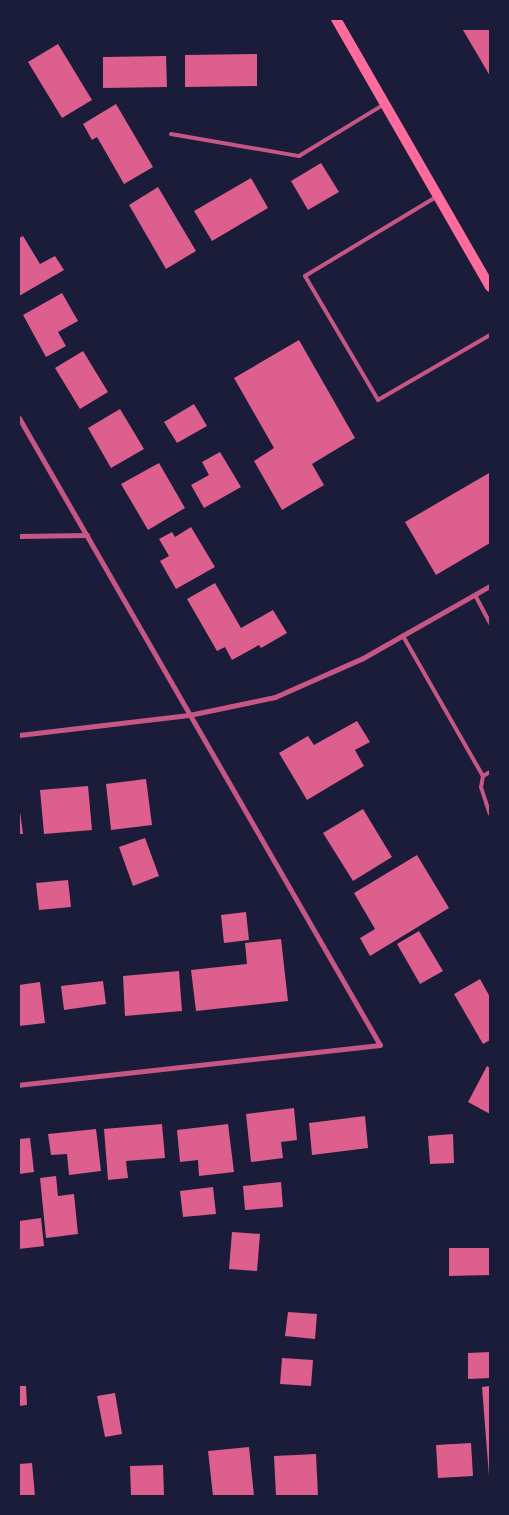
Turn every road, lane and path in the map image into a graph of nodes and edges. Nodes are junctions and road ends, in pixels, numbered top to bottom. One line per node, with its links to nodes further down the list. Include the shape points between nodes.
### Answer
1 (336, 19): 2 (main road)
2 (385, 104): 3 (lane, via 298,156); 4 (main road)
3 (171, 134)
4 (438, 196): 5 (main road); 6 (lane, via 305,276 378,400)
5 (490, 287)
6 (490, 335)
7 (19, 418): 9 (street)
8 (19, 536): 9 (street)
9 (87, 536): 14 (street)
10 (490, 586): 11 (street)
11 (474, 594): 12 (lane); 13 (street)
12 (490, 623)
13 (403, 636): 14 (street, via 363,658 275,697); 17 (lane)
14 (189, 715): 15 (street); 19 (street, via 380,1045)
15 (19, 735)
16 (490, 772): 17 (lane)
17 (484, 776): 18 (lane, via 481,787)
18 (490, 814)
19 (19, 1085)

